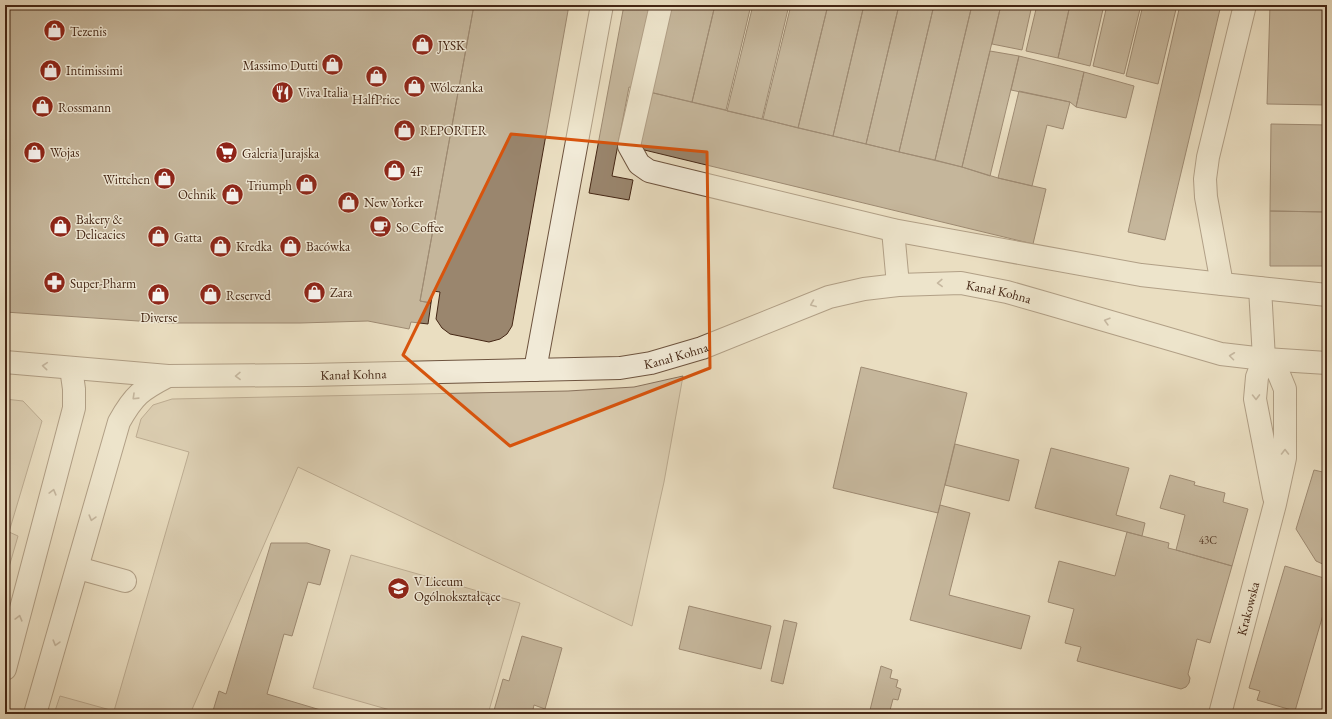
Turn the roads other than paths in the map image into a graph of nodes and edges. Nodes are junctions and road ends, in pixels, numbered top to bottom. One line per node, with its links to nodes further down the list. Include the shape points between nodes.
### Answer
1 (602, 5): 13 (street)
2 (661, 5): 4 (street, via 629,146 639,164 649,171)
3 (1245, 5): 6 (street, via 1208,157 1205,179)
4 (893, 230): 5 (street); 6 (street, via 1141,275)
5 (898, 284): 9 (street, Kanał Kohna, one-way to 5, via 1221,354 1007,292 961,283); 13 (street, Kanał Kohna, one-way to 13, via 829,297 702,348 652,363 620,368)
6 (1222, 284): 7 (street)
7 (1260, 288): 8 (street); 9 (street)
8 (1327, 295)
9 (1264, 360): 11 (street, Kanał Kohna); 15 (street, one-way to 15, via 1257,377 1255,399); 15 (street, Krakowska, one-way to 9, via 1285,458 1285,389 1278,372)
10 (5, 362): 12 (street, Kanał Kohna, one-way to 10)
11 (1327, 363)
12 (71, 368): 14 (street, Kanał Kohna); 18 (street, one-way to 12, via 74,408)
13 (535, 370): 14 (street, Kanał Kohna, one-way to 14)
14 (168, 376): 16 (street, one-way to 16, via 146,387 131,402 119,422)
15 (1275, 504): 20 (street, Krakowska)
16 (78, 568): 17 (street); 19 (street, one-way to 19)
17 (125, 581)
18 (5, 669)
19 (35, 714)
20 (1220, 714)

